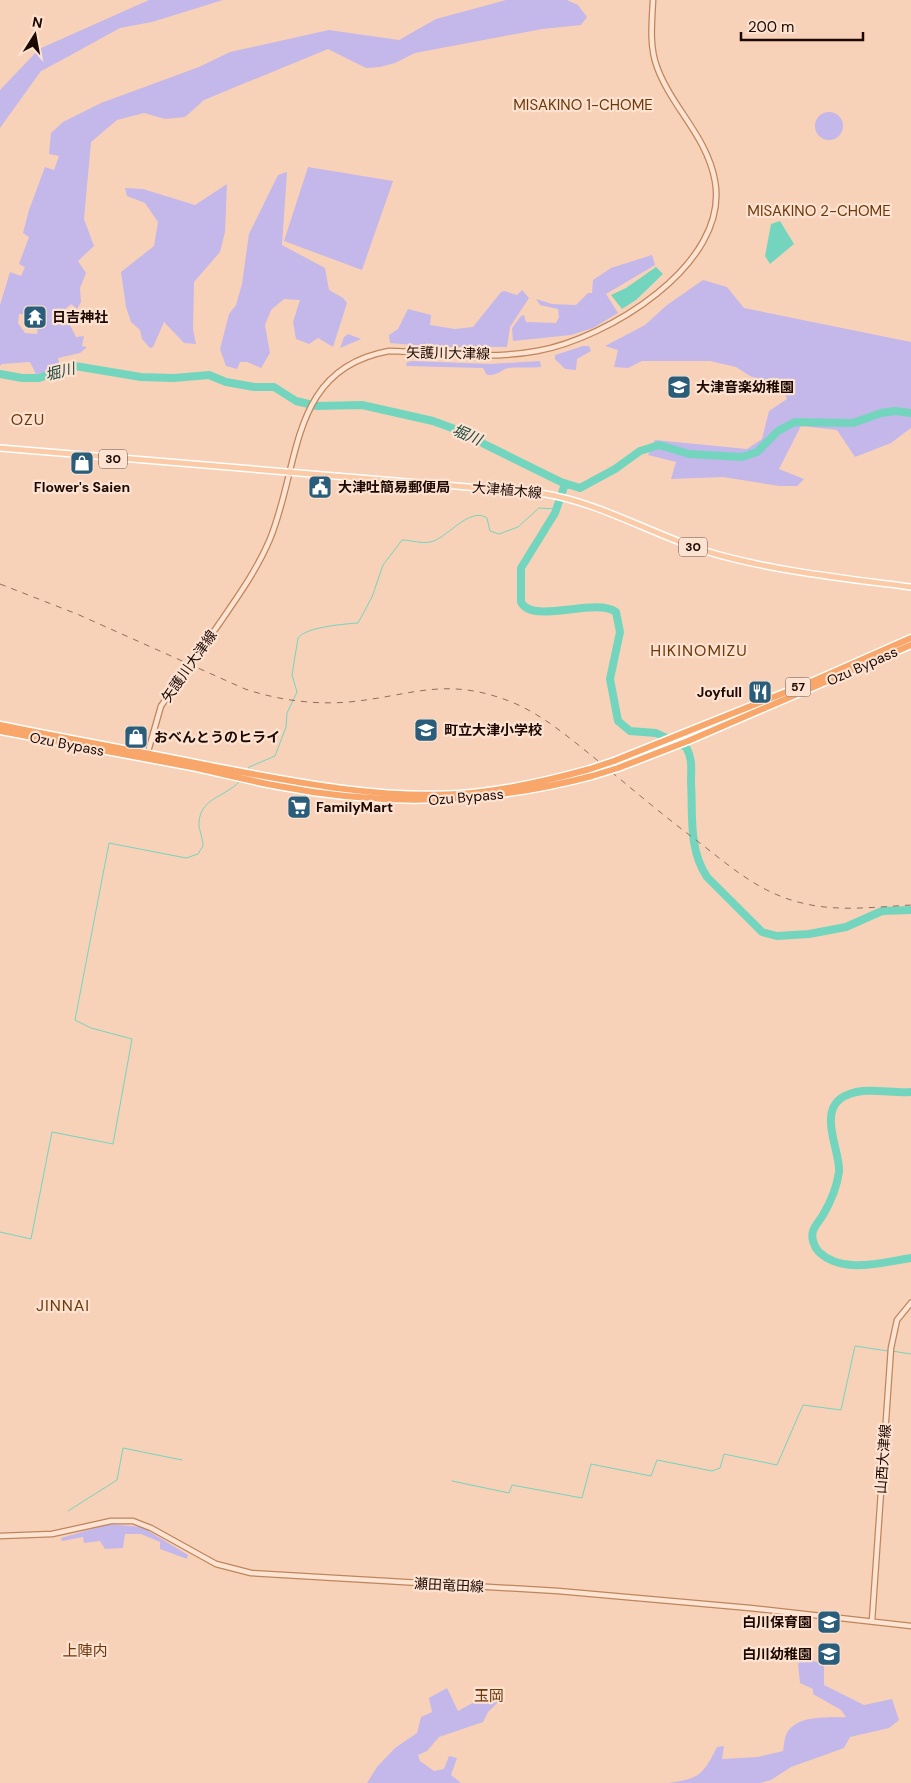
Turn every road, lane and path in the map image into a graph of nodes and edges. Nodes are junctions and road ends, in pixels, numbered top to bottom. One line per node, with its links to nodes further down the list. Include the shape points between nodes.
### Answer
1 (653, 0): 3 (main road, 矢護川大津線, via 652,47 658,69 704,145 716,183 713,218 707,239 696,256 662,288 633,309 576,342 534,352 390,351 372,354 344,366 323,386 309,408)
2 (0, 448): 3 (main road, 大津植木線 / 30)
3 (291, 472): 4 (main road, 大津植木線 / 30, via 554,495 590,504 674,540 750,564); 9 (main road, 矢護川大津線, bridge, via 273,531 258,565 161,706)
4 (911, 587)
5 (911, 638): 10 (highway, Ozu Bypass / 57, bridge)
6 (911, 645): 10 (highway, Ozu Bypass / 57, bridge, via 667,750 618,768)
7 (0, 725): 9 (highway, Ozu Bypass / 57)
8 (0, 731): 9 (highway, Ozu Bypass / 57)
9 (147, 756): 10 (highway, Ozu Bypass / 57, via 280,786 404,801 500,795)
10 (591, 772)
11 (911, 1303): 13 (main road, 山西大津線, via 897,1320 891,1348)
12 (0, 1536): 13 (main road, 瀬田竜田線, via 52,1534 111,1521 133,1521 216,1564 251,1573 558,1591)
13 (872, 1621): 14 (main road, 瀬田竜田線)
14 (911, 1626)

